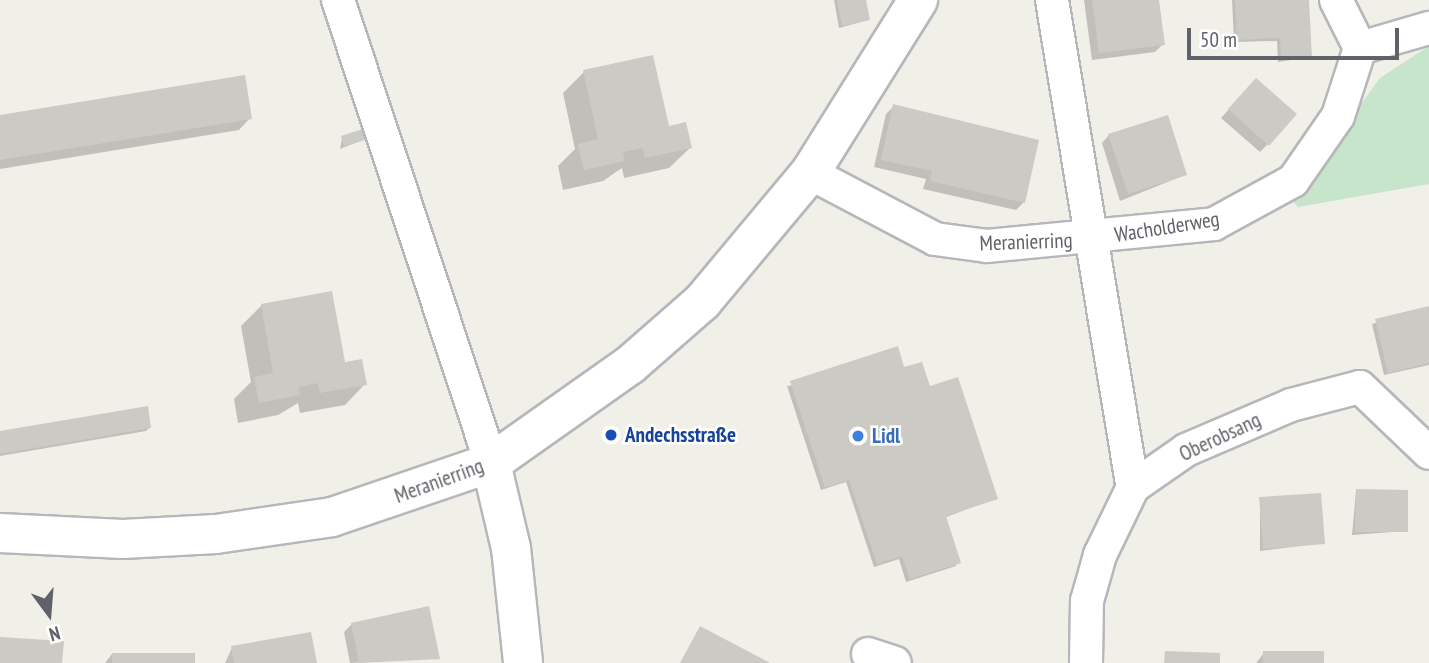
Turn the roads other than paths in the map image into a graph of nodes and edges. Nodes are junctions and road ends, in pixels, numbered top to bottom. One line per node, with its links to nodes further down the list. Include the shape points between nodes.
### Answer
1 (338, 0): 10 (street)
2 (918, 0): 7 (street, Meranierring)
3 (1052, 0): 8 (street, Meranierring)
4 (1336, 0): 6 (street)
5 (1429, 28): 6 (street)
6 (1360, 48): 8 (street, Wacholderweg, via 1338,116 1293,181 1214,224)
7 (810, 173): 8 (street, Meranierring, via 934,239 987,246); 10 (street, Meranierring, via 702,302 619,373)
8 (1091, 239): 11 (street, Meranierring)
9 (1429, 453): 11 (street, Oberobsang, via 1360,387 1291,405 1198,445)
10 (491, 463): 12 (street, Meranierring, via 332,517 216,534 123,539); 13 (street, via 511,548)
11 (1133, 487): 14 (street, via 1087,601)
12 (0, 533)
13 (523, 663)
14 (1086, 663)

